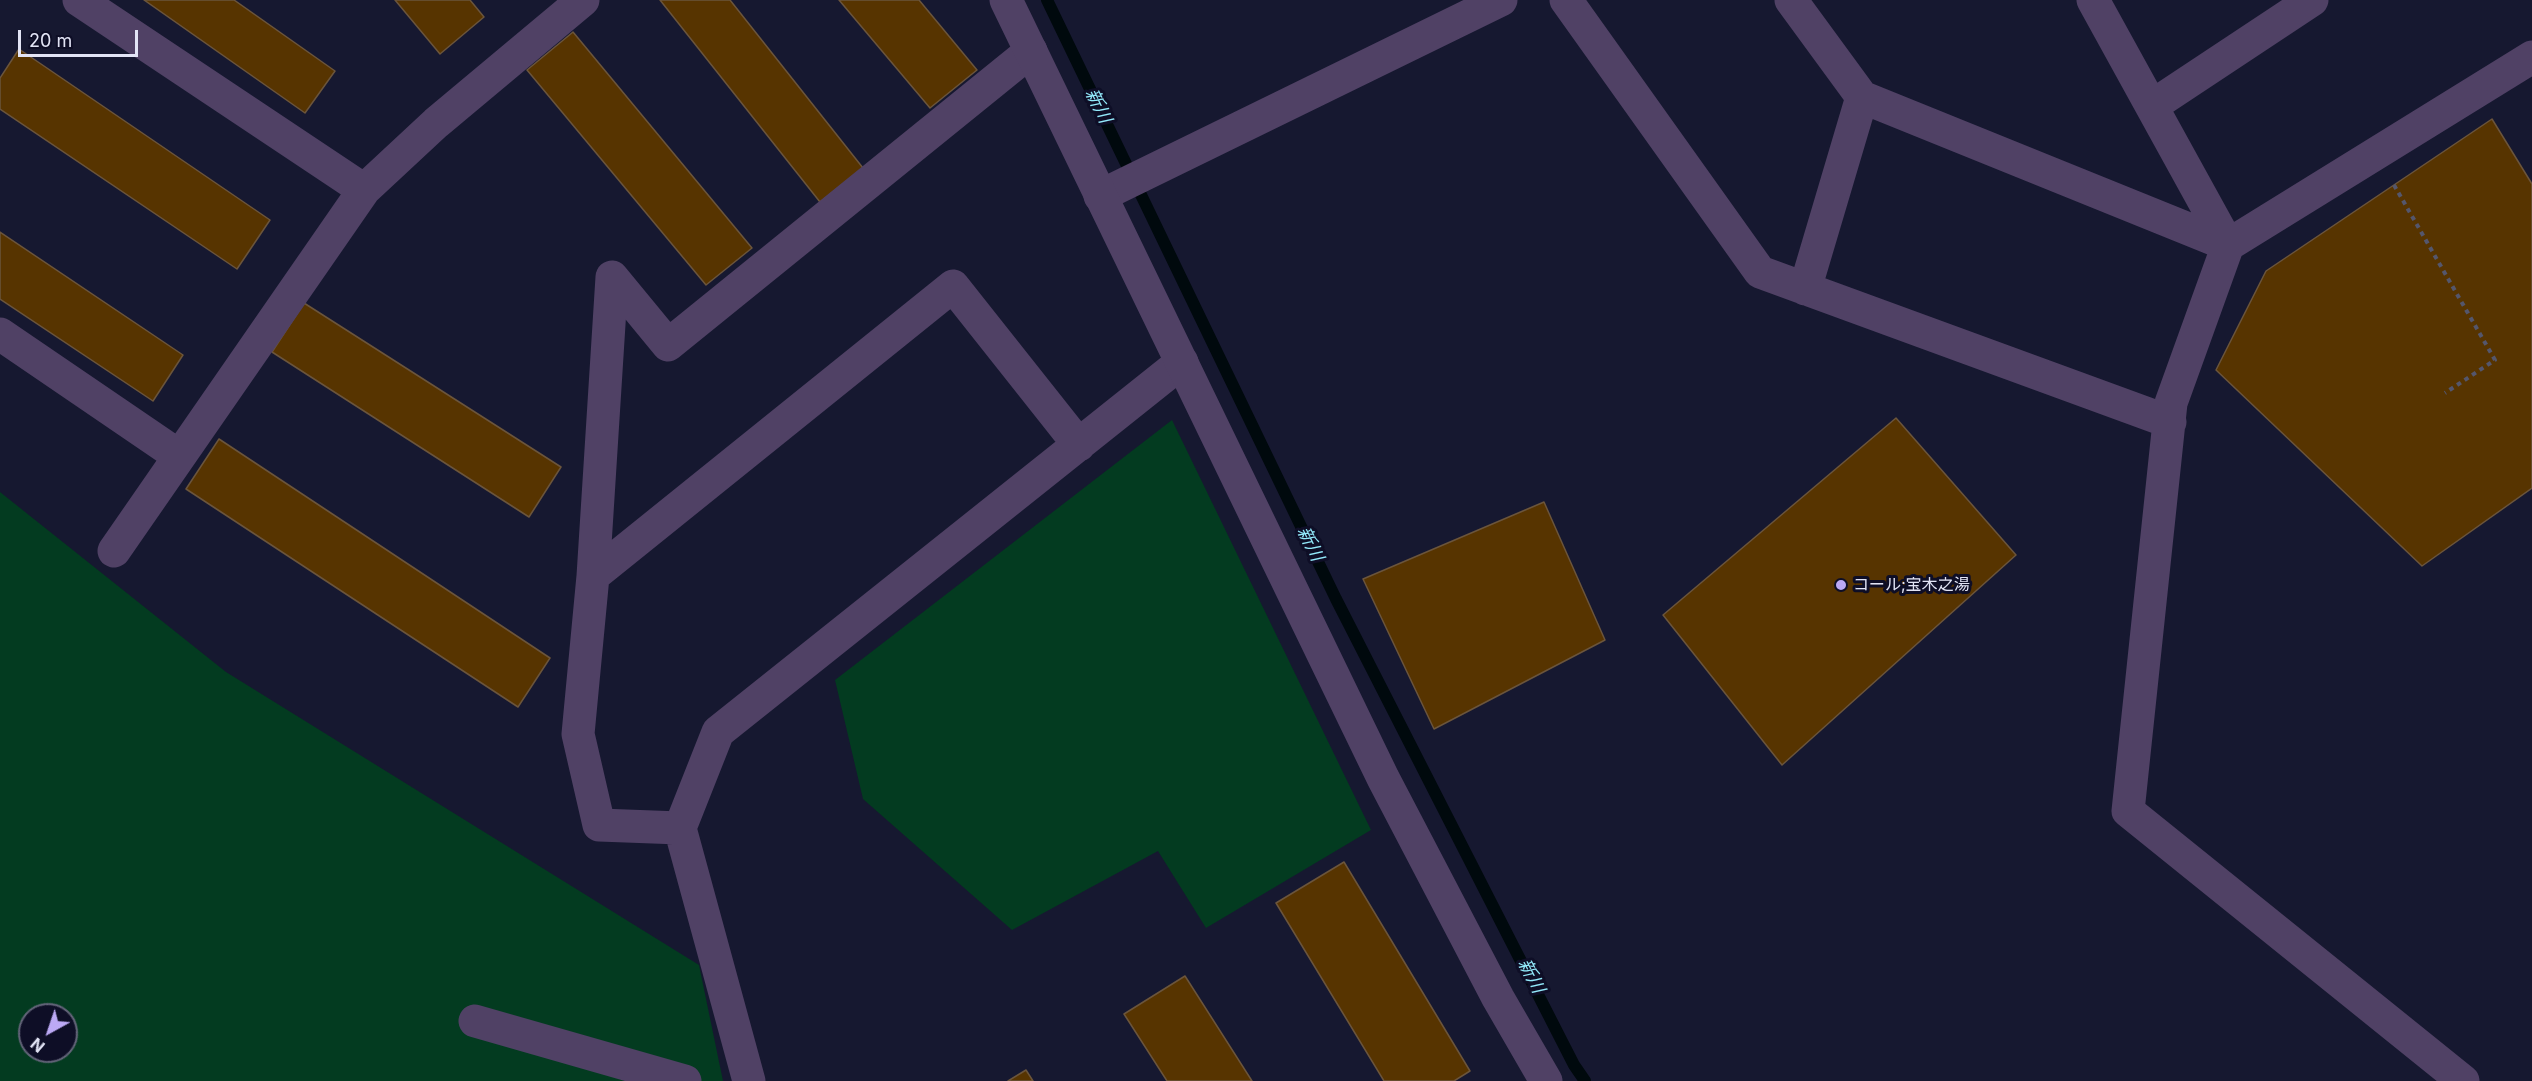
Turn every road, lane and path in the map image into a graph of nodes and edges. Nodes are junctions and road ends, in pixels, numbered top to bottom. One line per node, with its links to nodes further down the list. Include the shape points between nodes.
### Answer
1 (79, 0): 14 (street)
2 (583, 0): 14 (street, via 436,123)
3 (1006, 0): 9 (street)
4 (1501, 0): 15 (street)
5 (1566, 0): 17 (street, via 1761,272)
6 (1791, 0): 11 (street)
7 (2093, 0): 12 (street)
8 (2312, 0): 12 (street)
9 (1030, 51): 15 (street); 25 (street, via 668,345 612,277)
10 (2532, 57): 13 (street)
11 (1862, 97): 16 (street); 17 (street)
12 (2152, 106): 16 (street)
13 (2376, 153): 16 (street); 20 (path, via 2495,360)
14 (364, 190): 23 (street)
15 (1100, 196): 19 (street)
16 (2228, 245): 21 (street, via 2171,403)
17 (1805, 289): 21 (street)
18 (0, 334): 23 (street)
19 (1182, 362): 22 (street); 30 (street, via 1383,778)
20 (2445, 393)
21 (2170, 422): 31 (street, via 2128,811)
22 (1079, 445): 25 (street, via 953,286); 26 (street, via 718,732)
23 (179, 456): 24 (street)
24 (114, 551)
25 (593, 576): 26 (street, via 578,734 599,825)
26 (680, 828): 29 (street)
27 (475, 1021): 28 (street)
28 (685, 1081)
29 (749, 1081)
30 (1546, 1081)
31 (2463, 1081)

